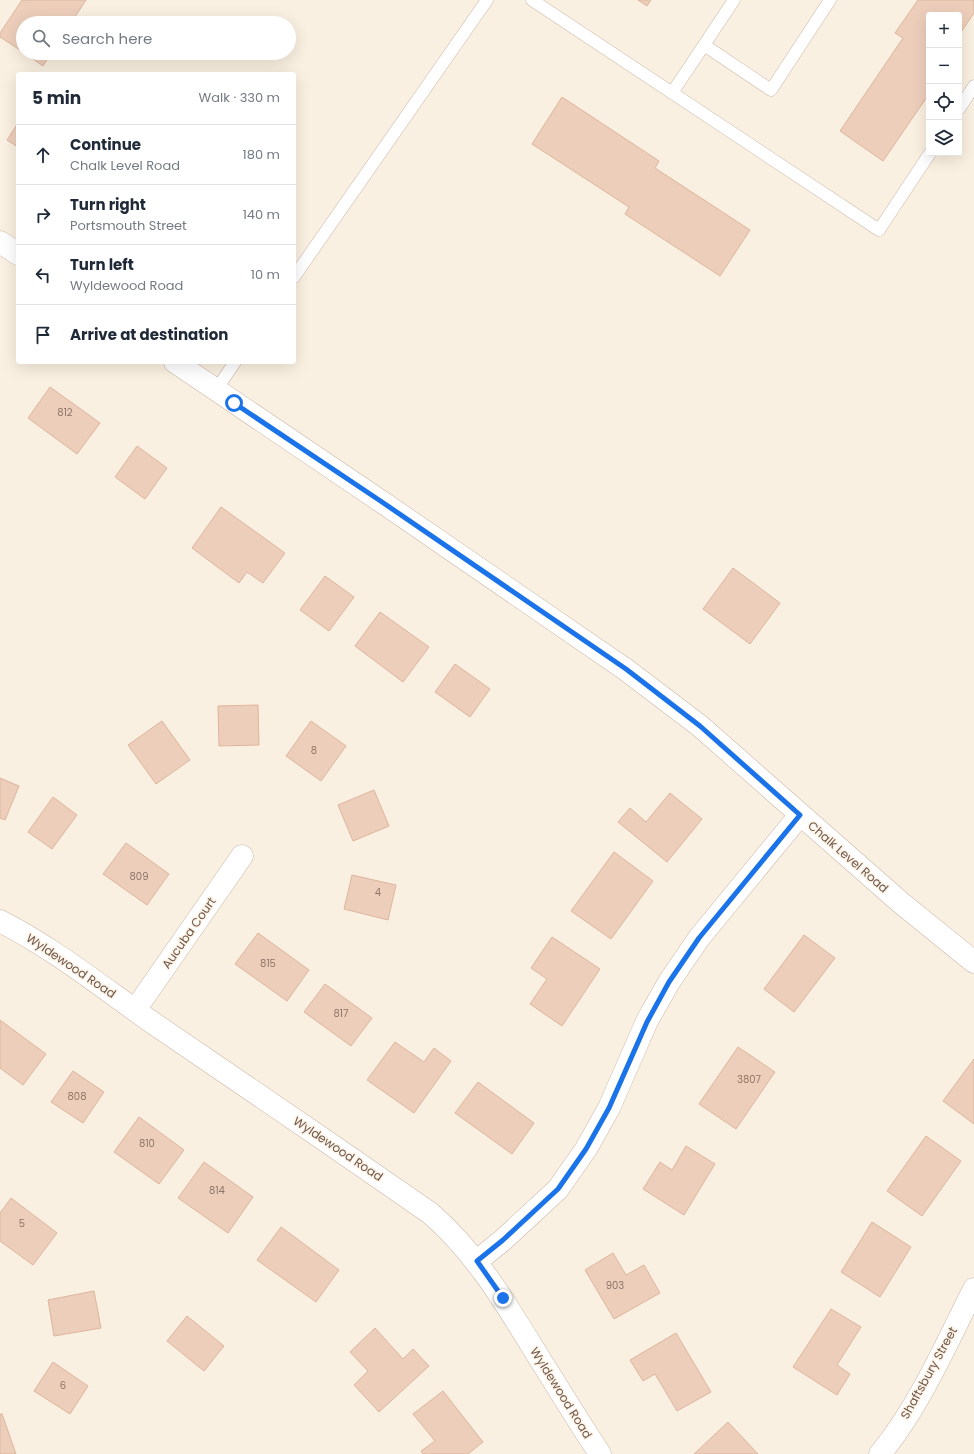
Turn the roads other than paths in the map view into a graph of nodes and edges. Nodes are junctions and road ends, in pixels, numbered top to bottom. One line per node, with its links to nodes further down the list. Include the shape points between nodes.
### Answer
1 (487, 0): 12 (lane)
2 (532, 0): 7 (lane)
3 (734, 0): 5 (lane)
4 (830, 0): 5 (lane, via 771,90)
5 (704, 45): 7 (lane)
6 (974, 86): 8 (lane)
7 (672, 93): 9 (lane, via 879,230)
8 (962, 104)
9 (928, 156)
10 (0, 242): 11 (street)
11 (16, 253)
12 (296, 274)
13 (179, 364): 15 (street, Chalk Level Road)
14 (234, 364): 15 (lane)
15 (216, 390): 16 (street, Chalk Level Road, via 626,669 700,726)
16 (800, 815): 19 (street, Chalk Level Road); 21 (street, via 699,938 669,982 647,1022 609,1108 586,1149 558,1189)
17 (242, 856): 20 (street, Aucuba Court)
18 (0, 921): 20 (street, Wyldewood Road, via 84,972)
19 (974, 962)
20 (135, 1010): 21 (street, Wyldewood Road, via 430,1213 448,1228)
21 (477, 1261): 23 (street, Wyldewood Road, via 503,1298)
22 (974, 1289): 24 (street, Shaftsbury Street, via 918,1398)
23 (600, 1454)
24 (880, 1454)

